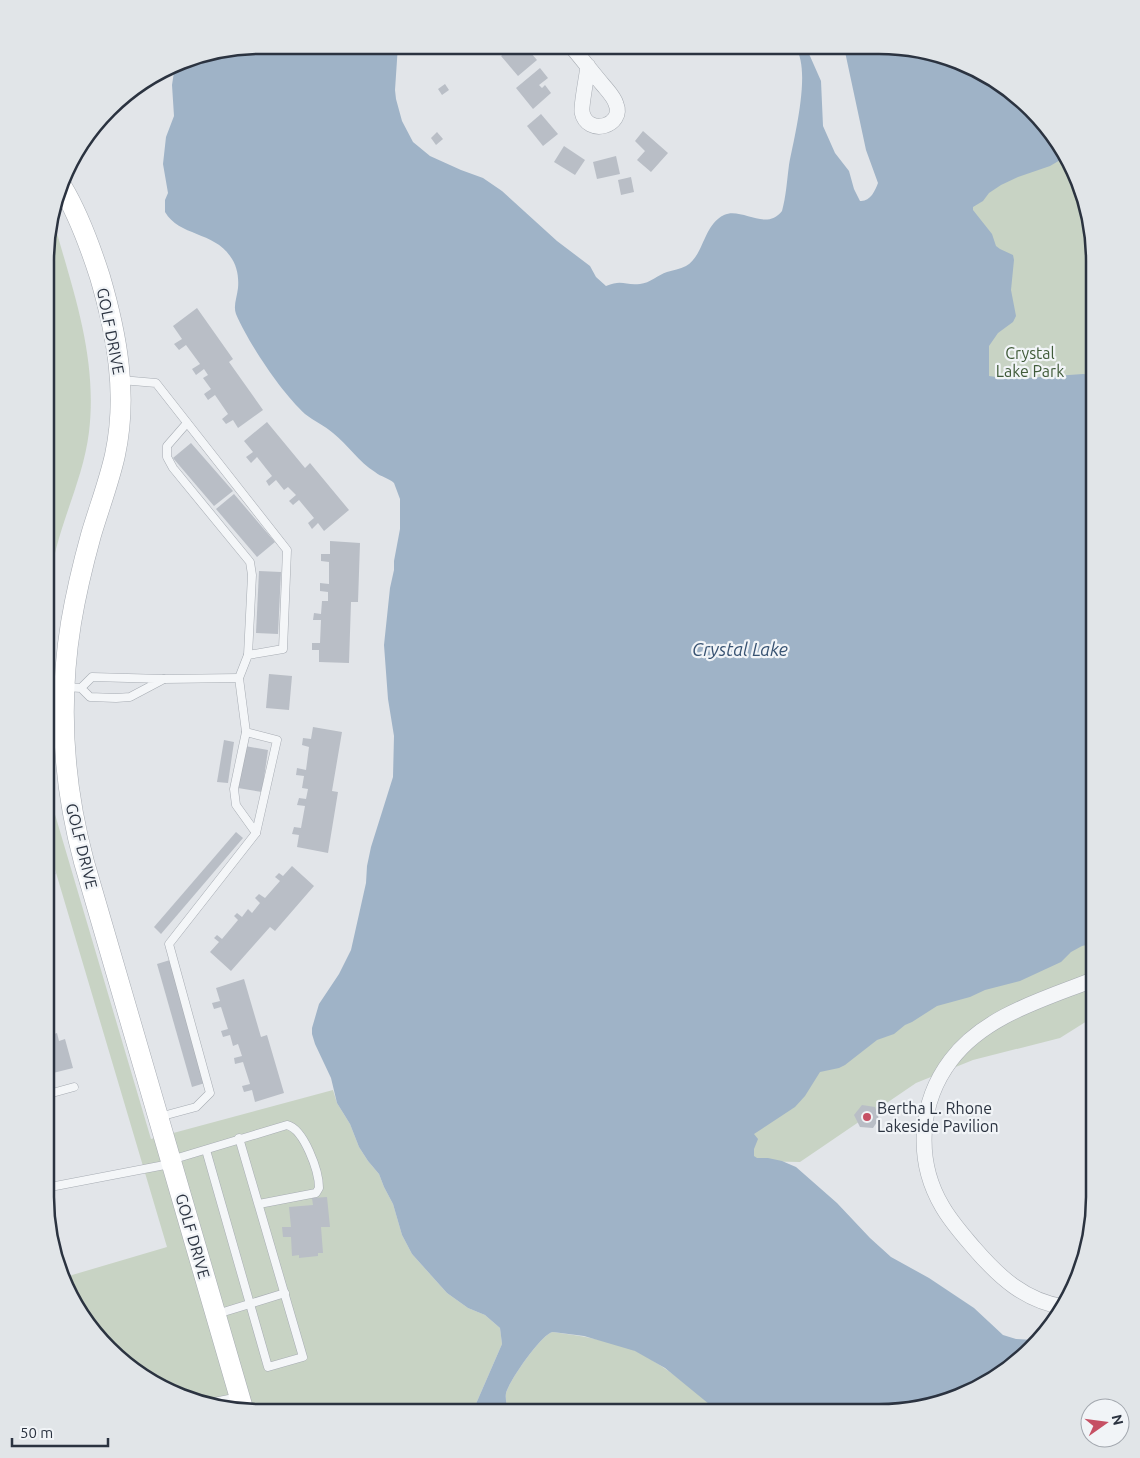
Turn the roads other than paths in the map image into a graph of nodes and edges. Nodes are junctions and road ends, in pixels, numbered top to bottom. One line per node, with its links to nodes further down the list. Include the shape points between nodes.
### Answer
1 (578, 54): 2 (street)
2 (588, 66)
3 (65, 193): 4 (street, GOLF DRIVE, via 82,225 100,277 113,325)
4 (121, 380): 5 (lane, via 156,383); 9 (street, GOLF DRIVE, via 117,447 88,546 69,634)
5 (187, 423): 6 (lane, via 167,446 167,457 250,562); 6 (lane, via 287,550 283,649)
6 (248, 655): 7 (lane)
7 (239, 678): 8 (lane); 10 (lane)
8 (164, 679): 9 (lane, via 92,677); 9 (lane, via 130,697 90,697)
9 (73, 687): 15 (street, GOLF DRIVE, via 65,753 76,831)
10 (246, 732): 11 (lane, via 234,789 236,805); 11 (lane, via 276,740)
11 (256, 833): 15 (lane, via 169,944 210,1093 196,1107)
12 (1086, 983): 23 (street, via 1000,1018 968,1041 950,1060 937,1082 924,1128 924,1154 931,1184 953,1224 1009,1284)
13 (74, 1088): 14 (lane)
14 (54, 1093)
15 (158, 1117): 18 (street, GOLF DRIVE)
16 (240, 1138): 17 (lane); 20 (lane); 20 (lane, via 287,1125 294,1127 311,1156 319,1183 316,1193)
17 (206, 1150): 18 (lane); 22 (lane)
18 (171, 1161): 19 (lane); 24 (street, GOLF DRIVE)
19 (54, 1186)
20 (259, 1204): 21 (lane)
21 (285, 1293): 22 (lane); 22 (lane, via 303,1357 268,1367)
22 (250, 1304): 24 (lane)
23 (1056, 1305)
24 (216, 1314): 25 (street, GOLF DRIVE)
25 (242, 1404)

